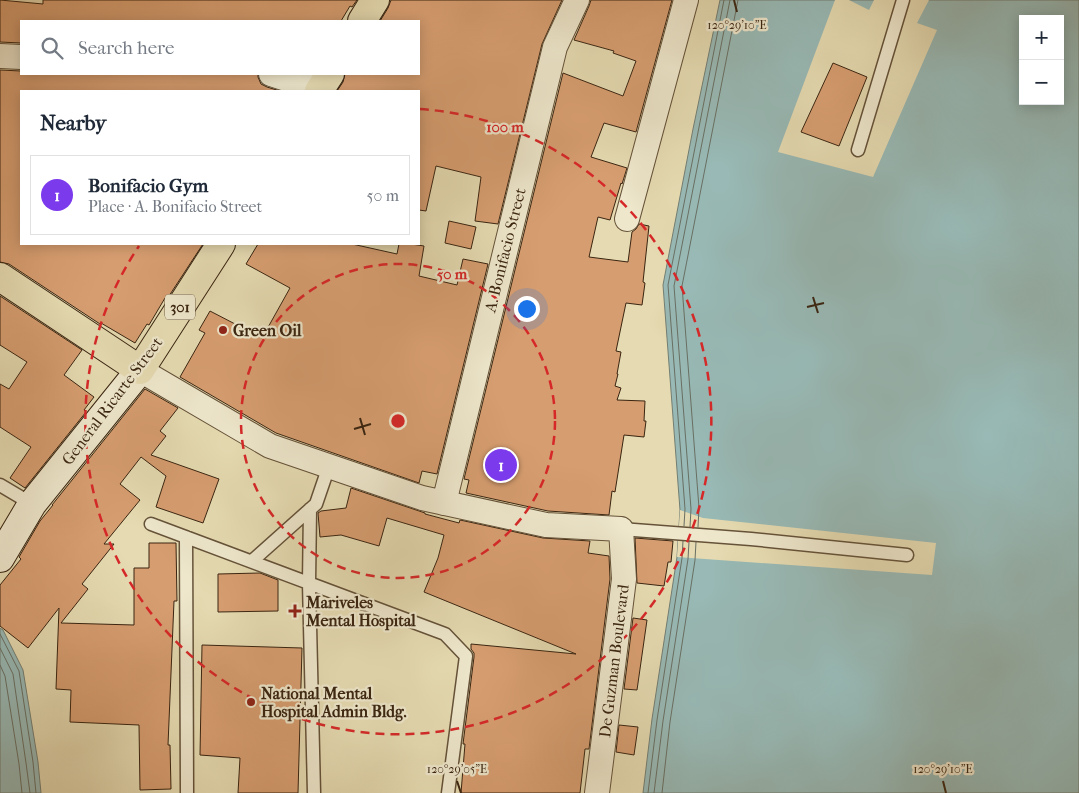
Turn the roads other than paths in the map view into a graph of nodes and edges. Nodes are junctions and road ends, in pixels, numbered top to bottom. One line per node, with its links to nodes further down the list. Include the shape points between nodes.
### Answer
1 (375, 0): 5 (main road)
2 (577, 0): 17 (street, A. Bonifacio Street, via 555,47)
3 (686, 0): 11 (street)
4 (902, 0): 10 (lane)
5 (363, 20)
6 (0, 56): 7 (street)
7 (20, 57)
8 (277, 75): 9 (street)
9 (323, 85)
10 (858, 150)
11 (627, 219)
12 (220, 245): 14 (main road, General Ricarte Street / 301)
13 (0, 277): 14 (main road)
14 (140, 370): 15 (street, via 270,446); 18 (main road, General Ricarte Street / 301)
15 (329, 466): 17 (street); 19 (lane, via 316,504)
16 (0, 485): 18 (lane)
17 (444, 503): 21 (street, via 546,525)
18 (32, 504): 24 (main road, General Ricarte Street / 301)
19 (310, 509): 25 (lane); 26 (lane)
20 (151, 524): 22 (lane)
21 (621, 529): 23 (lane, via 760,539); 30 (street, De Guzman Boulevard, via 624,579)
22 (186, 537): 25 (lane); 27 (lane)
23 (907, 555)
24 (0, 558)
25 (252, 562): 26 (lane)
26 (309, 583): 28 (lane); 29 (lane, via 445,634 466,656)
27 (187, 793)
28 (314, 793)
29 (448, 793)
30 (596, 793)

